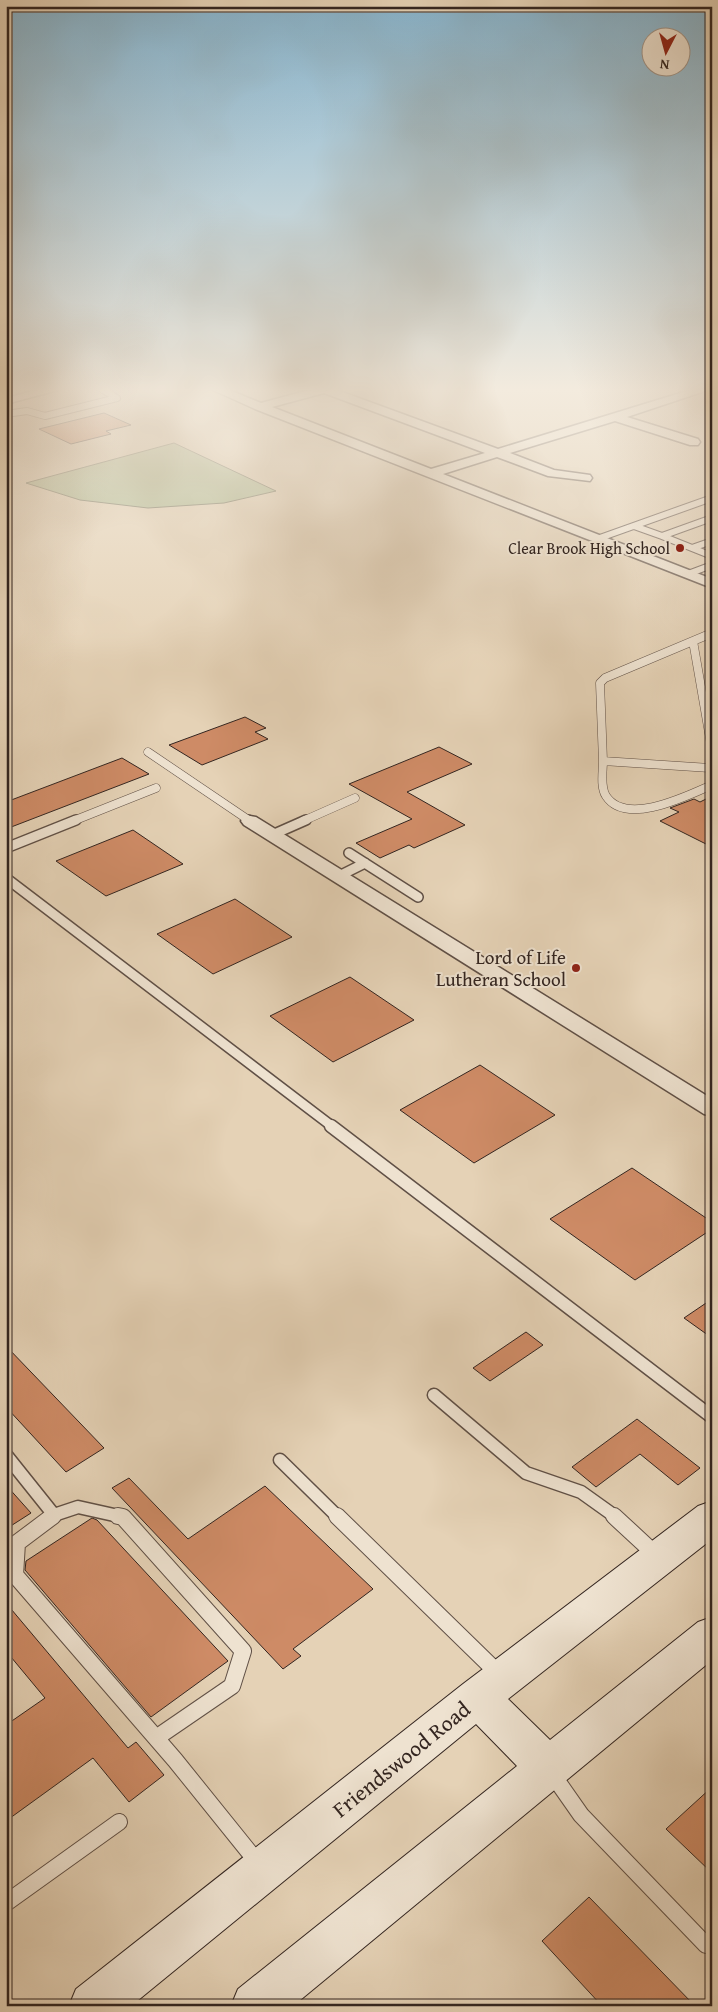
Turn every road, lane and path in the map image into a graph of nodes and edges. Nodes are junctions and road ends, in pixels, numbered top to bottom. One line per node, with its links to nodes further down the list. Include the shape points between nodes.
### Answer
1 (454, 484): 6 (street)
2 (712, 498): 4 (lane)
3 (712, 518): 5 (lane)
4 (634, 526): 5 (lane); 6 (lane)
5 (662, 536): 8 (lane)
6 (597, 540): 11 (street)
7 (712, 541): 8 (lane)
8 (692, 548): 9 (lane)
9 (712, 556)
10 (712, 565): 11 (lane)
11 (688, 574): 12 (street)
12 (712, 584)
13 (712, 633): 14 (lane)
14 (693, 641): 15 (lane); 17 (lane, via 600,683)
15 (712, 750)
16 (148, 752): 22 (lane)
17 (603, 761): 18 (lane); 19 (lane, via 604,794 627,808 663,806)
18 (711, 770)
19 (712, 785)
20 (156, 788): 24 (lane)
21 (355, 798): 23 (lane)
22 (250, 821): 23 (street)
23 (272, 835): 27 (street)
24 (6, 848)
25 (349, 853): 26 (lane)
26 (365, 864): 27 (lane); 29 (lane)
27 (339, 876): 30 (street)
28 (6, 878): 32 (lane)
29 (418, 897)
30 (712, 1110)
31 (434, 1395): 37 (lane, via 526,1473 593,1499)
32 (712, 1417)
33 (6, 1455): 35 (lane)
34 (280, 1460): 39 (lane)
35 (54, 1515): 40 (lane, via 17,1543 15,1575); 40 (lane, via 78,1507 124,1517 243,1651 232,1686)
36 (712, 1517): 37 (main road, Friendswood Road)
37 (659, 1558): 39 (main road, Friendswood Road)
38 (712, 1635): 41 (main road)
39 (491, 1687): 41 (main road); 43 (main road, Friendswood Road)
40 (156, 1738): 43 (lane)
41 (549, 1769): 45 (lane, via 580,1814); 47 (main road)
42 (119, 1822): 44 (lane)
43 (263, 1869): 46 (main road, Friendswood Road)
44 (6, 1903)
45 (706, 1945)
46 (93, 2006)
47 (255, 2006)

